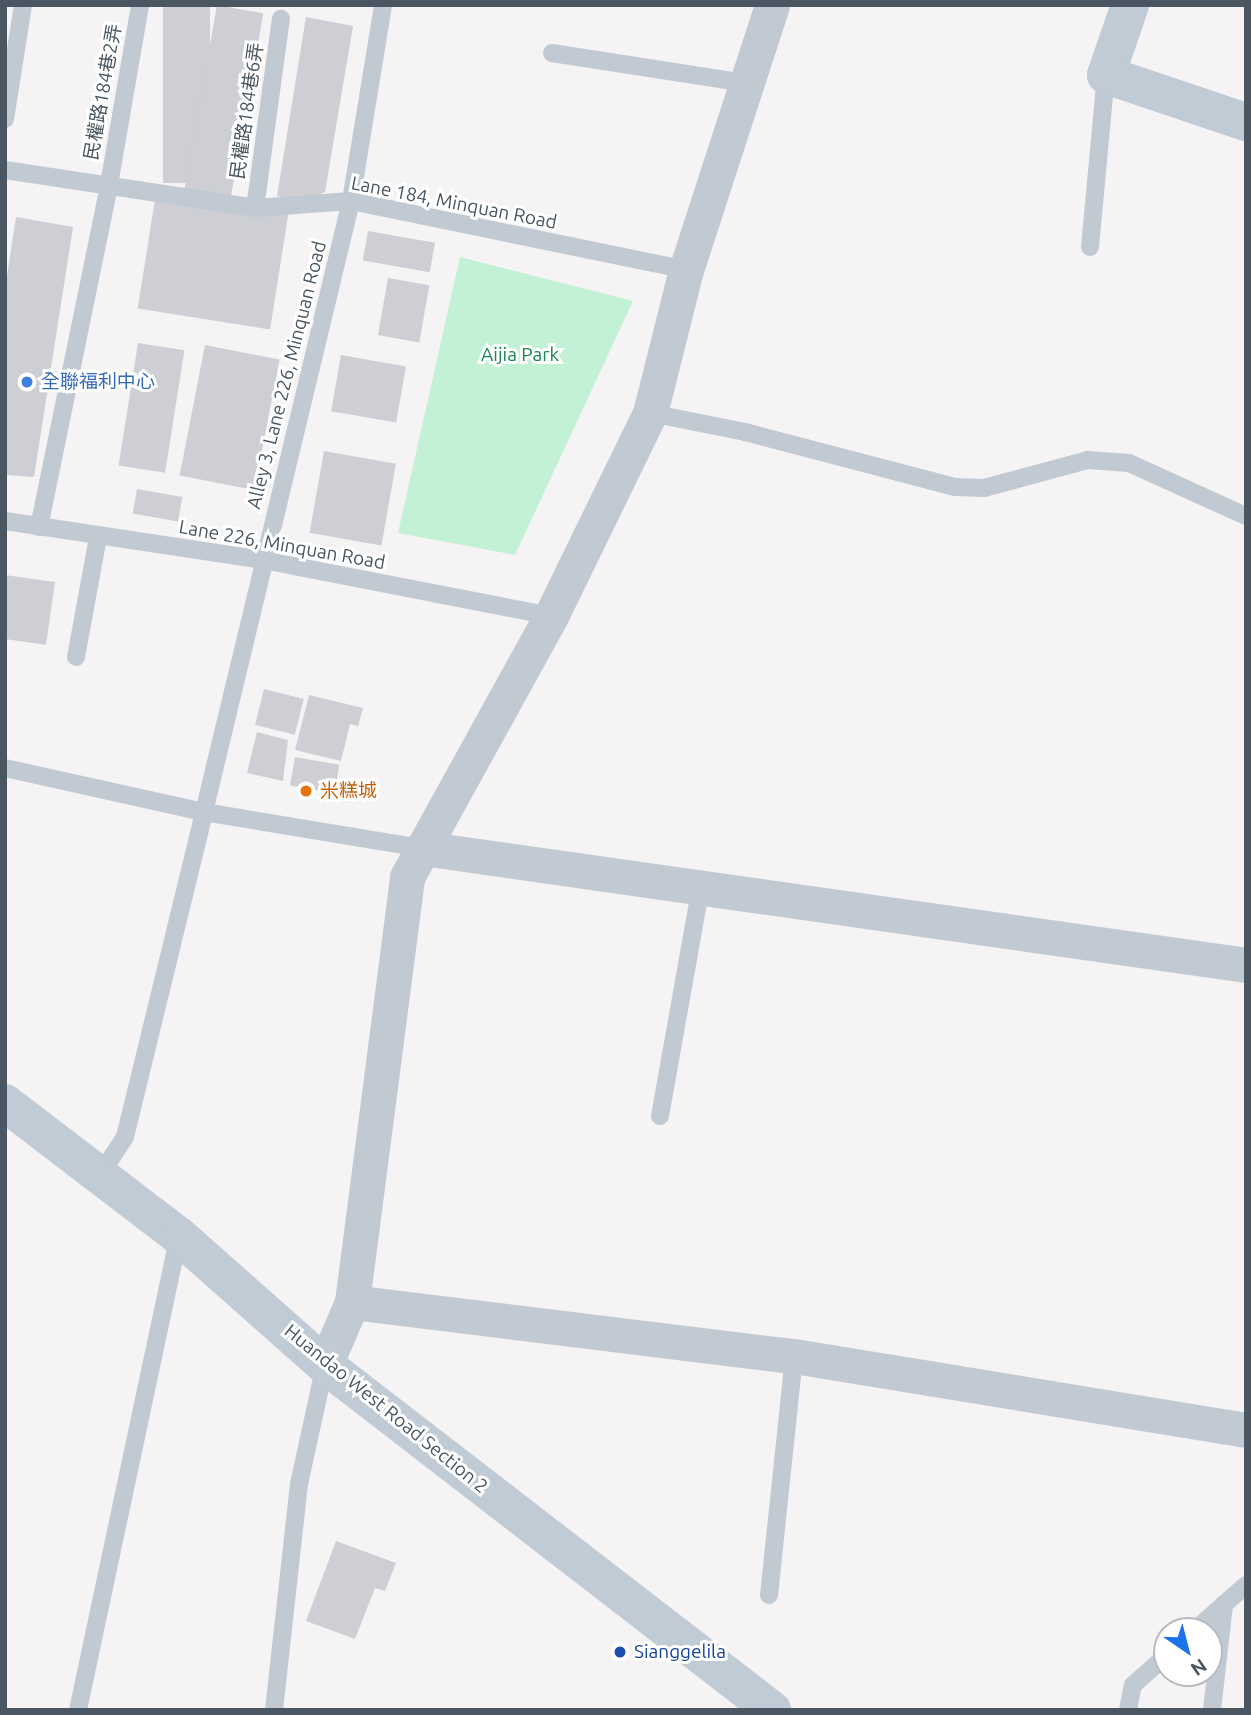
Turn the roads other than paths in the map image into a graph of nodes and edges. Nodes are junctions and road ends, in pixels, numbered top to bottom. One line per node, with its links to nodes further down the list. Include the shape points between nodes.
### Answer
1 (23, 5): 10 (lane)
2 (139, 5): 13 (lane, 民權路184巷2弄)
3 (383, 5): 14 (lane, Alley 3, Lane 226, Minquan Road)
4 (772, 5): 9 (street)
5 (1130, 5): 8 (main road)
6 (281, 19): 15 (lane, 民權路184巷6弄)
7 (552, 53): 9 (lane)
8 (1106, 75): 11 (main road); 16 (lane)
9 (745, 83): 17 (street)
10 (5, 119)
11 (1246, 122)
12 (5, 170): 13 (lane, Lane 184, Minquan Road)
13 (108, 186): 15 (lane, Lane 184, Minquan Road); 21 (lane, 民權路184巷2弄)
14 (351, 201): 15 (lane, Lane 184, Minquan Road); 17 (lane, Lane 184, Minquan Road); 23 (lane, Alley 3, Lane 226, Minquan Road)
15 (255, 208)
16 (1090, 247)
17 (686, 270): 18 (street)
18 (650, 413): 19 (lane, via 745,432 956,487 984,488 1088,460 1129,463); 24 (street)
19 (1246, 516)
20 (5, 521): 21 (lane, Lane 226, Minquan Road)
21 (39, 527): 22 (lane, Lane 226, Minquan Road)
22 (98, 537): 23 (lane, Lane 226, Minquan Road); 25 (lane)
23 (263, 560): 24 (lane, Lane 226, Minquan Road); 27 (lane, Alley 3, Lane 226, Minquan Road)
24 (551, 616): 28 (street)
25 (76, 657)
26 (5, 768): 27 (lane)
27 (204, 812): 28 (lane); 33 (lane, Alley 3, Lane 226, Minquan Road, via 125,1136)
28 (422, 848): 29 (street); 35 (street, via 407,877)
29 (701, 885): 30 (street); 32 (lane)
30 (1246, 965)
31 (5, 1103): 33 (main road, Huandao West Road Section 2)
32 (660, 1116)
33 (100, 1175): 34 (main road, Huandao West Road Section 2)
34 (179, 1236): 37 (main road, Huandao West Road Section 2); 44 (lane)
35 (352, 1302): 36 (street); 37 (street)
36 (794, 1356): 38 (street); 40 (lane)
37 (325, 1365): 45 (lane, via 299,1484); 46 (main road, Huandao West Road Section 2)
38 (1246, 1430)
39 (1246, 1585): 41 (lane)
40 (769, 1595)
41 (1224, 1604): 42 (lane); 48 (lane)
42 (1210, 1617)
43 (1153, 1667): 47 (lane, via 1133,1685)
44 (78, 1710)
45 (274, 1710)
46 (772, 1710)
47 (1128, 1710)
48 (1212, 1710)

